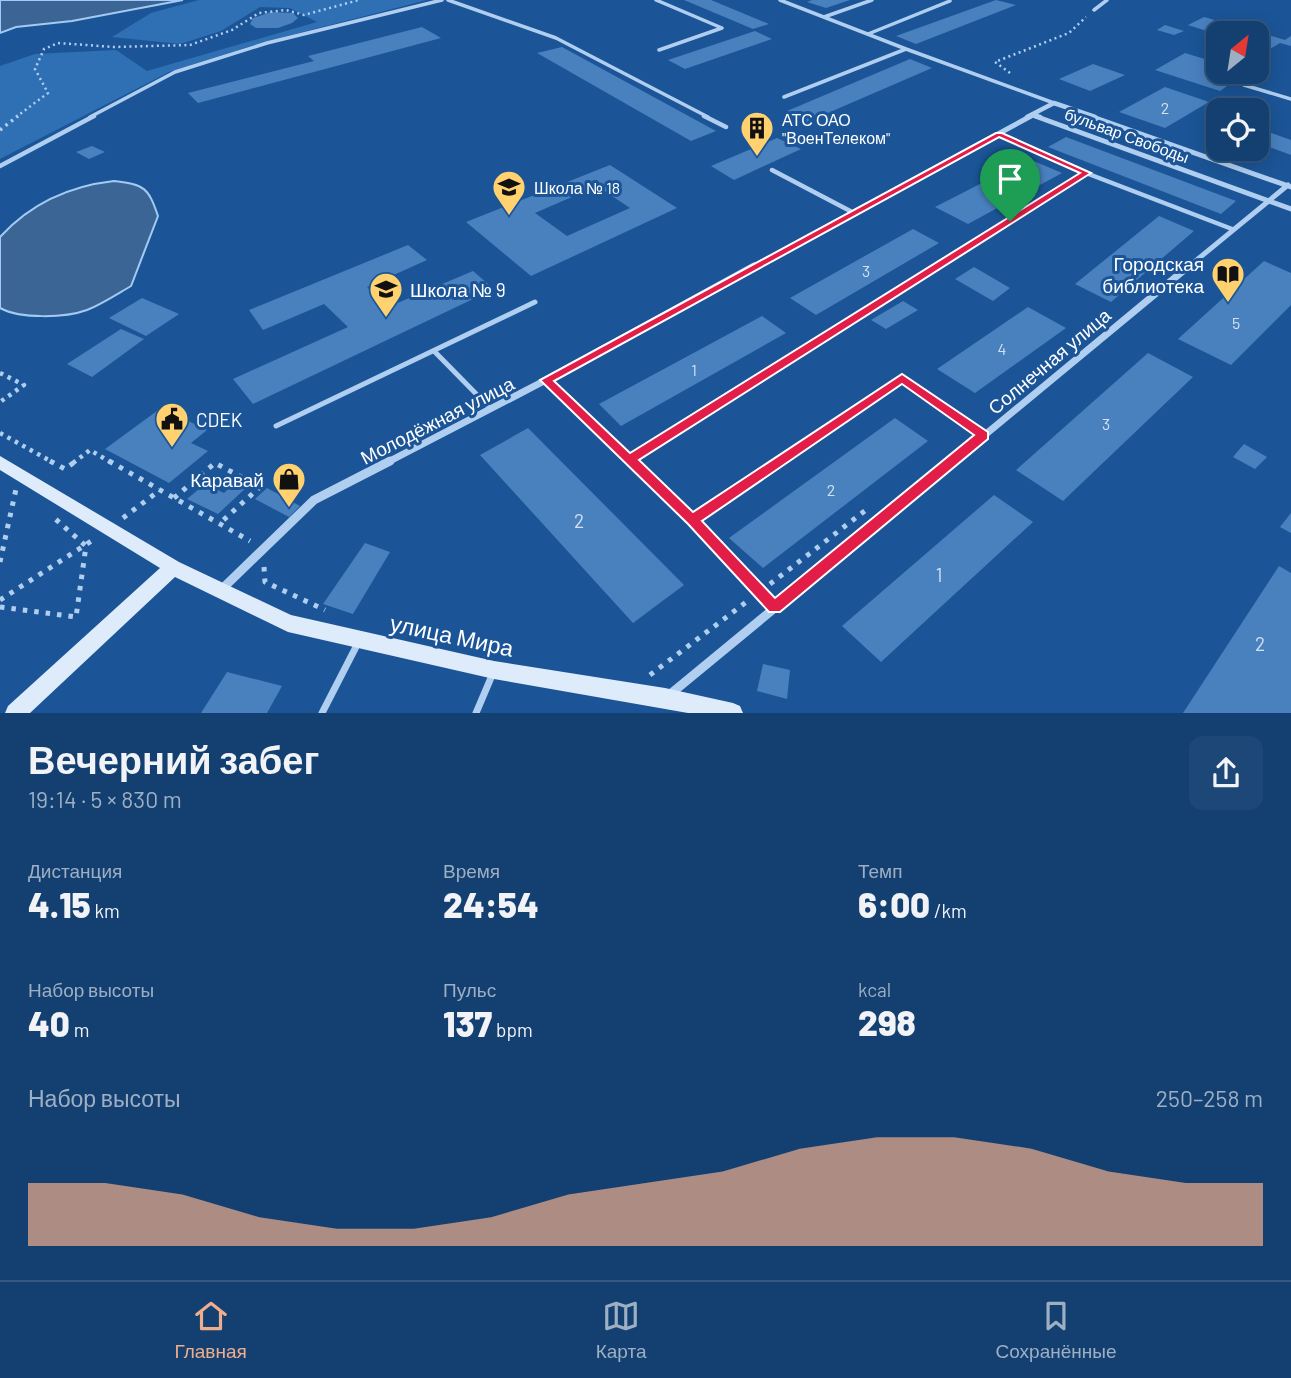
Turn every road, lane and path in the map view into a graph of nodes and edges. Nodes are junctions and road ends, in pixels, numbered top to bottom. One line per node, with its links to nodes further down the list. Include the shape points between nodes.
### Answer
1 (359, 0): 21 (path, via 304,15 286,10 260,13 232,30 190,45 58,43 44,49 36,69 48,93)
2 (442, 0): 23 (lane, via 267,43 175,72)
3 (448, 0): 20 (lane, via 556,38)
4 (656, 0): 13 (lane, via 722,29)
5 (780, 0): 10 (lane)
6 (872, 0): 10 (lane)
7 (1107, 0): 9 (lane)
8 (950, 1): 11 (lane)
9 (1094, 9): 14 (path, via 1069,33 995,62)
10 (824, 17): 11 (lane)
11 (868, 34): 12 (lane)
12 (906, 49): 16 (lane); 18 (lane)
13 (659, 50)
14 (1015, 76)
15 (1244, 85): 17 (lane)
16 (784, 97)
17 (1291, 99)
18 (1054, 103): 19 (street, Молодёжная улица); 26 (street, бульвар Свободы)
19 (1033, 116): 22 (street, Молодёжная улица); 27 (street, бульвар Свободы)
20 (726, 127)
21 (0, 130)
22 (999, 134): 25 (lane); 29 (street, Молодёжная улица)
23 (0, 166)
24 (772, 170): 29 (lane)
25 (1086, 173): 30 (lane); 40 (lane)
26 (1290, 185): 27 (street, Солнечная улица)
27 (1267, 200): 28 (street, бульвар Свободы); 30 (street, Солнечная улица)
28 (1291, 209)
29 (854, 214): 34 (street, Молодёжная улица)
30 (1232, 229): 39 (street, Солнечная улица)
31 (536, 303): 32 (lane)
32 (434, 351): 36 (lane); 37 (lane)
33 (0, 373): 35 (path, via 24,384)
34 (546, 380): 36 (street, Молодёжная улица); 40 (lane)
35 (0, 402)
36 (491, 410): 49 (street, Молодёжная улица, via 314,500)
37 (276, 426)
38 (0, 433): 43 (path, via 65,469 90,450)
39 (983, 435): 46 (lane, via 902,379); 56 (street, Солнечная улица)
40 (630, 460): 46 (lane)
41 (0, 462): 51 (street, улица Мира)
42 (27, 493): 50 (path, via 17,484)
43 (174, 498): 47 (path); 47 (path, via 215,463 260,487)
44 (877, 502): 53 (path)
45 (46, 511): 48 (path)
46 (692, 520): 53 (lane)
47 (219, 524): 49 (path)
48 (86, 546): 54 (path); 55 (path, via 76,617)
49 (264, 549): 52 (street, Молодёжная улица); 57 (path, via 265,582)
50 (0, 562)
51 (173, 567): 52 (street, улица Мира); 62 (street)
52 (222, 590): 58 (street, улица Мира, via 288,623)
53 (760, 592): 56 (lane); 60 (path)
54 (0, 600)
55 (0, 607)
56 (775, 608): 61 (street, Солнечная улица)
57 (338, 617)
58 (360, 640): 59 (street, улица Мира); 63 (lane)
59 (494, 670): 61 (street, улица Мира); 64 (lane)
60 (645, 679)
61 (665, 698): 65 (street, улица Мира)
62 (16, 713)
63 (323, 713)
64 (476, 713)
65 (733, 713)

